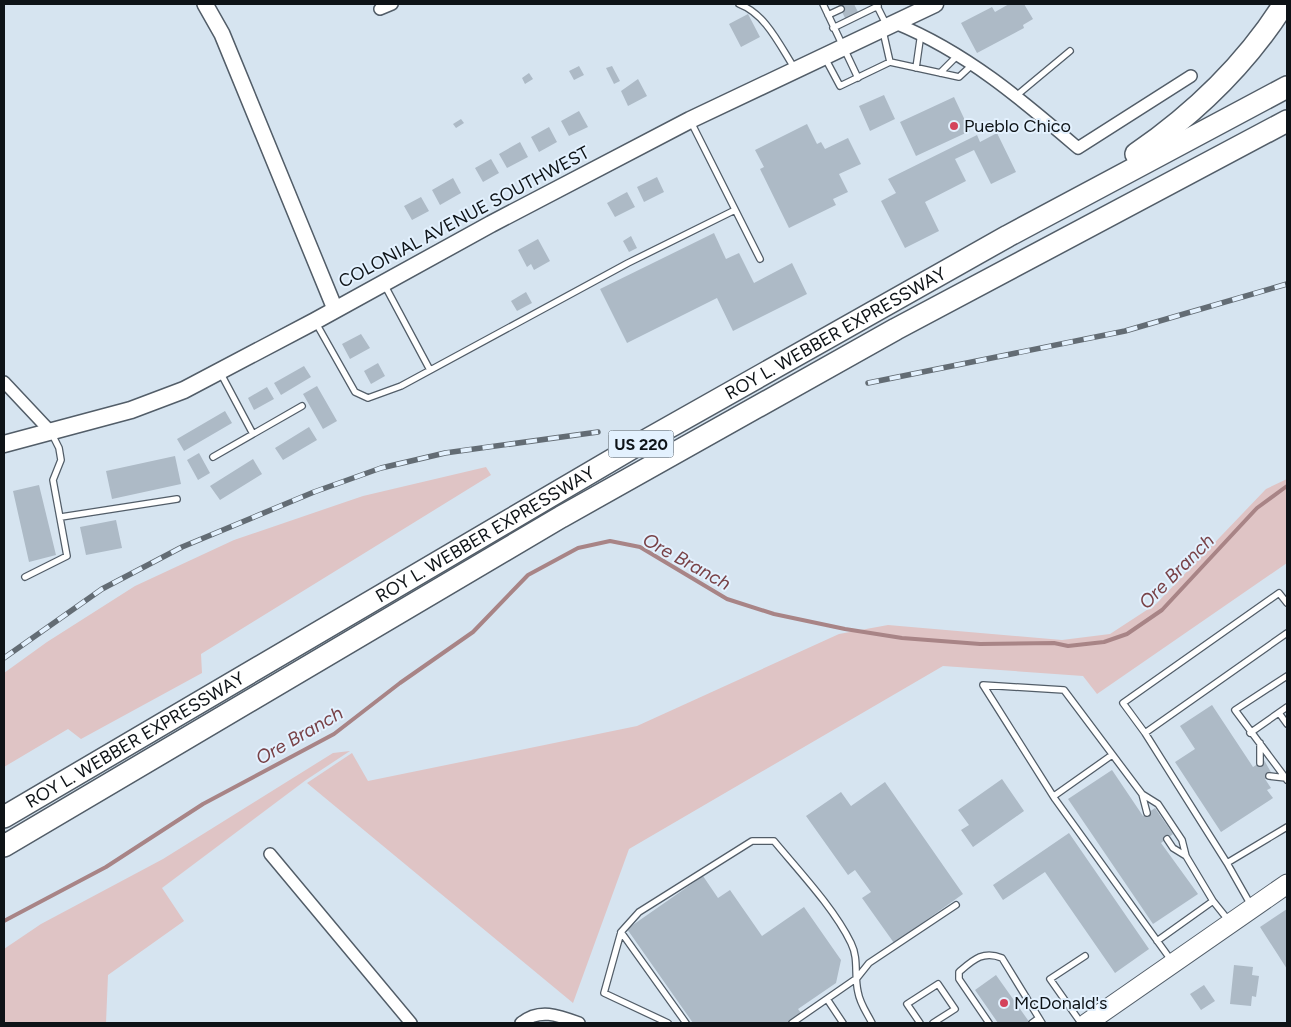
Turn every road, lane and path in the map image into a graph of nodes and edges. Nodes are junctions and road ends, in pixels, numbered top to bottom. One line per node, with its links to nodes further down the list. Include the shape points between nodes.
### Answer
1 (205, 4): 33 (street, via 226,43)
2 (392, 4): 8 (street)
3 (739, 4): 21 (lane, via 755,13 768,27)
4 (822, 4): 10 (lane)
5 (1284, 4): 30 (highway, via 1226,78 1166,134)
6 (877, 5): 11 (lane); 12 (lane)
7 (929, 5): 11 (main road, COLONIAL AVENUE SOUTHWEST)
8 (380, 9)
9 (841, 9): 10 (lane)
10 (828, 15): 12 (lane)
11 (888, 26): 13 (street); 14 (main road, COLONIAL AVENUE SOUTHWEST); 18 (lane)
12 (833, 28): 14 (lane)
13 (921, 33): 16 (street); 20 (lane)
14 (842, 47): 17 (main road, COLONIAL AVENUE SOUTHWEST); 24 (lane)
15 (1070, 51): 26 (lane)
16 (959, 54): 19 (street); 22 (lane)
17 (824, 56): 21 (main road, COLONIAL AVENUE SOUTHWEST); 24 (lane, via 840,86)
18 (890, 62): 20 (lane); 24 (lane)
19 (973, 64): 22 (lane, via 960,78); 26 (street)
20 (916, 68): 22 (lane)
21 (796, 69): 27 (main road, COLONIAL AVENUE SOUTHWEST)
22 (940, 73)
23 (1191, 76): 26 (street, via 1078,148)
24 (858, 78)
25 (1287, 88): 30 (highway, ROY L. WEBBER EXPRESSWAY / US 220)
26 (1016, 96)
27 (690, 120): 29 (lane); 32 (main road, COLONIAL AVENUE SOUTHWEST)
28 (1287, 121): 65 (highway, ROY L. WEBBER EXPRESSWAY / US 220, via 896,329 569,513)
29 (735, 210): 31 (lane); 35 (lane, via 628,263)
30 (1008, 236): 62 (highway, ROY L. WEBBER EXPRESSWAY / US 220, via 529,507)
31 (760, 259)
32 (383, 282): 33 (main road, COLONIAL AVENUE SOUTHWEST); 35 (lane)
33 (335, 309): 34 (main road, COLONIAL AVENUE SOUTHWEST)
34 (315, 321): 35 (lane, via 355,392 361,396 368,398 384,393); 36 (main road, COLONIAL AVENUE SOUTHWEST)
35 (430, 370)
36 (220, 372): 39 (main road, COLONIAL AVENUE SOUTHWEST, via 164,398); 40 (lane)
37 (4, 382): 39 (street)
38 (302, 406): 40 (lane)
39 (52, 432): 41 (main road, COLONIAL AVENUE SOUTHWEST); 44 (lane, via 61,460 53,477)
40 (253, 434): 42 (lane)
41 (4, 444)
42 (213, 457)
43 (178, 499): 44 (lane)
44 (61, 517): 45 (lane, via 68,556)
45 (25, 577)
46 (1287, 603): 52 (lane, via 1279,593 1123,703)
47 (1287, 633): 52 (lane)
48 (1287, 676): 53 (lane, via 1235,710)
49 (1287, 707): 50 (lane)
50 (1279, 713): 51 (lane); 53 (lane)
51 (1287, 724)
52 (1145, 733): 68 (lane)
53 (1250, 733): 54 (lane)
54 (1260, 743): 56 (lane); 58 (lane)
55 (1112, 754): 59 (lane); 60 (lane); 60 (lane, via 1064,690 983,685)
56 (1260, 763)
57 (1268, 776): 58 (lane)
58 (1287, 779)
59 (1142, 794): 61 (lane); 67 (lane, via 1158,804 1182,840)
60 (1054, 796): 75 (lane)
61 (1147, 813)
62 (4, 817)
63 (1287, 826): 68 (lane)
64 (1167, 839): 67 (lane, via 1173,848)
65 (4, 846)
66 (270, 854): 81 (street)
67 (1186, 856): 70 (lane)
68 (1227, 863): 72 (lane)
69 (1287, 884): 72 (main road)
70 (1213, 901): 73 (lane); 75 (lane)
71 (956, 905): 78 (lane, via 869,963)
72 (1253, 908): 73 (main road)
73 (1231, 924): 77 (main road)
74 (621, 932): 78 (lane, via 639,912 752,841 774,841 815,889 851,942 856,955); 84 (lane, via 604,993); 85 (lane)
75 (1157, 941): 77 (lane)
76 (1085, 956): 93 (lane, via 1050,979)
77 (1174, 964): 94 (main road)
78 (857, 978): 79 (lane); 88 (lane, via 861,1003)
79 (827, 999): 86 (lane); 87 (lane)
80 (1041, 1021): 91 (lane, via 1002,958 980,955 959,972 959,979); 92 (lane)
81 (411, 1023)
82 (521, 1023): 83 (street, via 539,1014)
83 (579, 1023)
84 (668, 1023)
85 (686, 1023)
86 (792, 1023)
87 (843, 1023)
88 (872, 1023)
89 (920, 1023): 90 (lane, via 907,1004 938,984 955,1009)
90 (933, 1023)
91 (989, 1023)
92 (1032, 1023)
93 (1081, 1023)
94 (1087, 1023)

